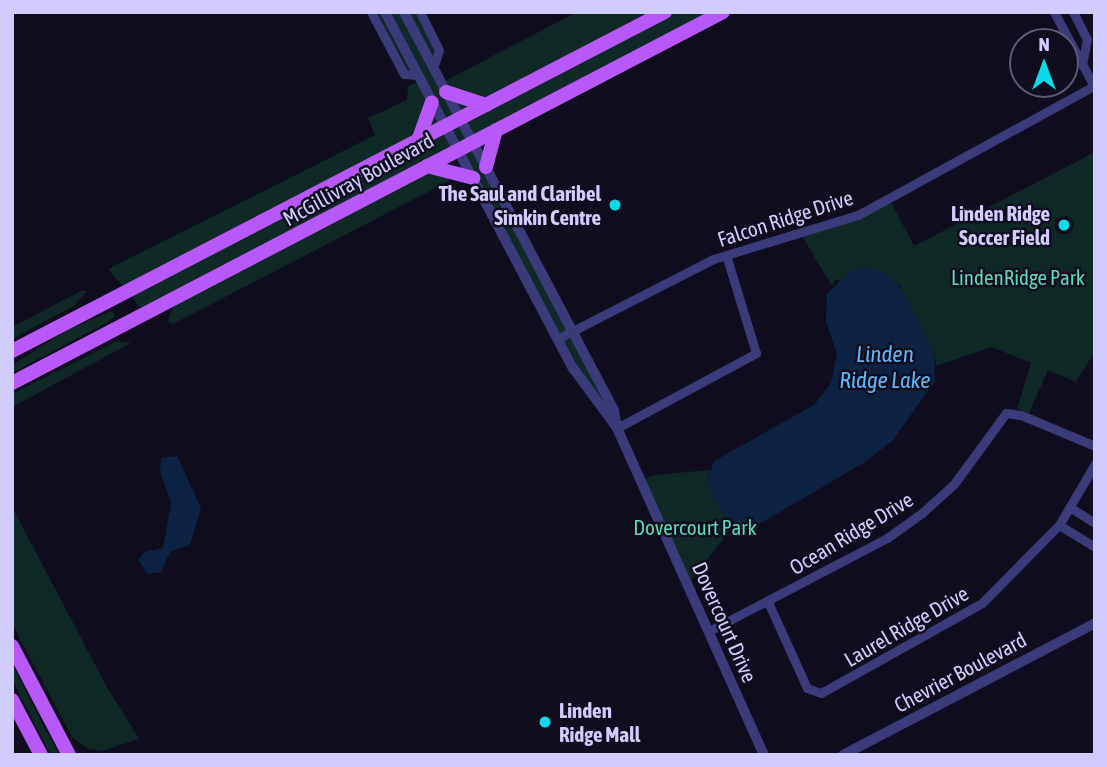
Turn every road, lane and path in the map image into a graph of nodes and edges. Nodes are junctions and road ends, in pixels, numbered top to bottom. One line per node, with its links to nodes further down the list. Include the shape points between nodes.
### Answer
1 (371, 12): 11 (street, via 404,74)
2 (385, 12): 11 (street, Dovercourt Drive)
3 (404, 12): 10 (street, Dovercourt Drive)
4 (420, 12): 10 (street, via 439,50)
5 (664, 12): 15 (main road, McGillivray Boulevard)
6 (723, 12): 18 (main road, McGillivray Boulevard)
7 (1054, 12): 9 (street)
8 (1073, 12): 9 (street, via 1087,39)
9 (1082, 65): 12 (street)
10 (433, 68): 13 (street, Dovercourt Drive)
11 (417, 75): 14 (street, Dovercourt Drive)
12 (1094, 86): 25 (street, Falcon Ridge Drive, via 858,215)
13 (446, 92): 15 (main road); 16 (street, Dovercourt Drive)
14 (432, 102): 17 (street, Dovercourt Drive); 19 (main road)
15 (486, 106): 16 (main road, McGillivray Boulevard)
16 (461, 119): 17 (main road, McGillivray Boulevard); 20 (street, Dovercourt Drive)
17 (445, 127): 19 (main road, McGillivray Boulevard); 21 (street, Dovercourt Drive)
18 (496, 130): 20 (main road, McGillivray Boulevard); 23 (main road)
19 (418, 141): 28 (main road, McGillivray Boulevard)
20 (472, 141): 21 (main road, McGillivray Boulevard); 23 (street, Dovercourt Drive)
21 (457, 149): 22 (main road, McGillivray Boulevard); 24 (street, Dovercourt Drive)
22 (427, 166): 24 (main road); 29 (main road, McGillivray Boulevard)
23 (486, 167): 26 (street, Dovercourt Drive)
24 (473, 178): 27 (street, Dovercourt Drive)
25 (726, 255): 26 (street, Falcon Ridge Drive); 30 (street, via 756,353)
26 (571, 332): 27 (street, Falcon Ridge Drive); 30 (street, Dovercourt Drive, via 614,411)
27 (557, 339): 30 (street, Dovercourt Drive)
28 (12, 351)
29 (12, 383)
30 (617, 428): 39 (street, Dovercourt Drive)
31 (1095, 446): 37 (street, Ocean Ridge Drive, via 1021,415 1006,414 954,484 922,513 887,538)
32 (1095, 464): 33 (street, Laurel Ridge Drive)
33 (1071, 508): 34 (street); 35 (street, Laurel Ridge Drive)
34 (1095, 523)
35 (1059, 525): 36 (street); 37 (street, Laurel Ridge Drive, via 1014,575 969,612 821,693 807,688)
36 (1095, 547)
37 (768, 602): 39 (street, Ocean Ridge Drive)
38 (1095, 623): 45 (street, Chevrier Boulevard)
39 (709, 631): 44 (street, Dovercourt Drive)
40 (12, 646): 43 (main road)
41 (12, 700): 42 (main road)
42 (41, 755)
43 (69, 755)
44 (764, 755)
45 (843, 755)

